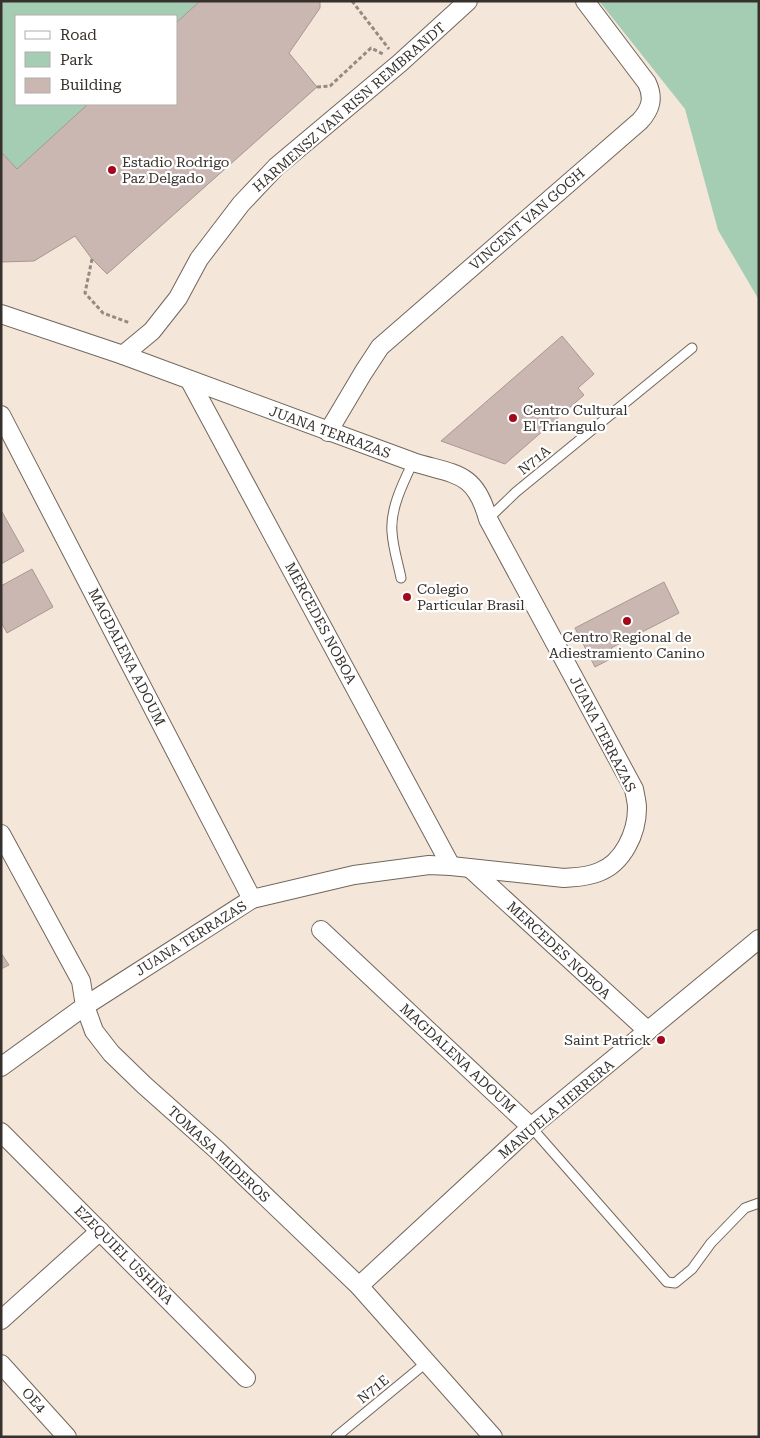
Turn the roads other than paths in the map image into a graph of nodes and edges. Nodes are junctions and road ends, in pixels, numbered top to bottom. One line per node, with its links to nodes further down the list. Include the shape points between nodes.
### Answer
1 (468, 1): 5 (street, HARMENSZ VAN RISN REMBRANDT, via 276,168 240,204 198,259 178,298 152,331)
2 (585, 1): 8 (street, VINCENT VAN GOGH, via 647,83 652,102 647,114 380,347)
3 (1, 314): 5 (street, JUANA TERRAZAS)
4 (692, 348): 10 (lane, N71A, via 516,492)
5 (123, 355): 6 (street, JUANA TERRAZAS)
6 (190, 381): 8 (street, JUANA TERRAZAS); 13 (street, MERCEDES NOBOA)
7 (1, 415): 15 (street, MAGDALENA ADOUM)
8 (328, 432): 9 (street, JUANA TERRAZAS)
9 (413, 462): 10 (street, JUANA TERRAZAS, via 457,474 471,484); 11 (lane, via 402,485 392,532)
10 (488, 519): 14 (street, JUANA TERRAZAS, via 634,789 637,808 627,845 612,864 600,872 564,878)
11 (401, 578)
12 (1, 834): 18 (street, TOMASA MIDEROS, via 81,981)
13 (451, 866): 14 (street, JUANA TERRAZAS); 15 (street, JUANA TERRAZAS, via 429,865 354,875)
14 (471, 869): 19 (street, MERCEDES NOBOA)
15 (252, 899): 18 (street, JUANA TERRAZAS)
16 (321, 930): 21 (street, MAGDALENA ADOUM)
17 (759, 939): 19 (street, MANUELA HERRERA)
18 (85, 1006): 20 (street, JUANA TERRAZAS); 25 (street, TOMASA MIDEROS, via 94,1031 111,1053 218,1150)
19 (648, 1031): 21 (street, MANUELA HERRERA)
20 (1, 1067)
21 (531, 1127): 23 (lane, MAGDALENA ADOUM, via 667,1282 675,1283 692,1269 711,1243 745,1208); 25 (street, MANUELA HERRERA)
22 (1, 1132): 24 (street, EZEQUIEL USHIÑA)
23 (759, 1203)
24 (100, 1231): 26 (street); 29 (street, EZEQUIEL USHIÑA)
25 (359, 1286): 27 (street, TOMASA MIDEROS)
26 (1, 1320)
27 (427, 1362): 31 (lane, N71E); 32 (street, TOMASA MIDEROS)
28 (1, 1364): 30 (street, OE4)
29 (246, 1378)
30 (67, 1437)
31 (336, 1437)
32 (493, 1437)

